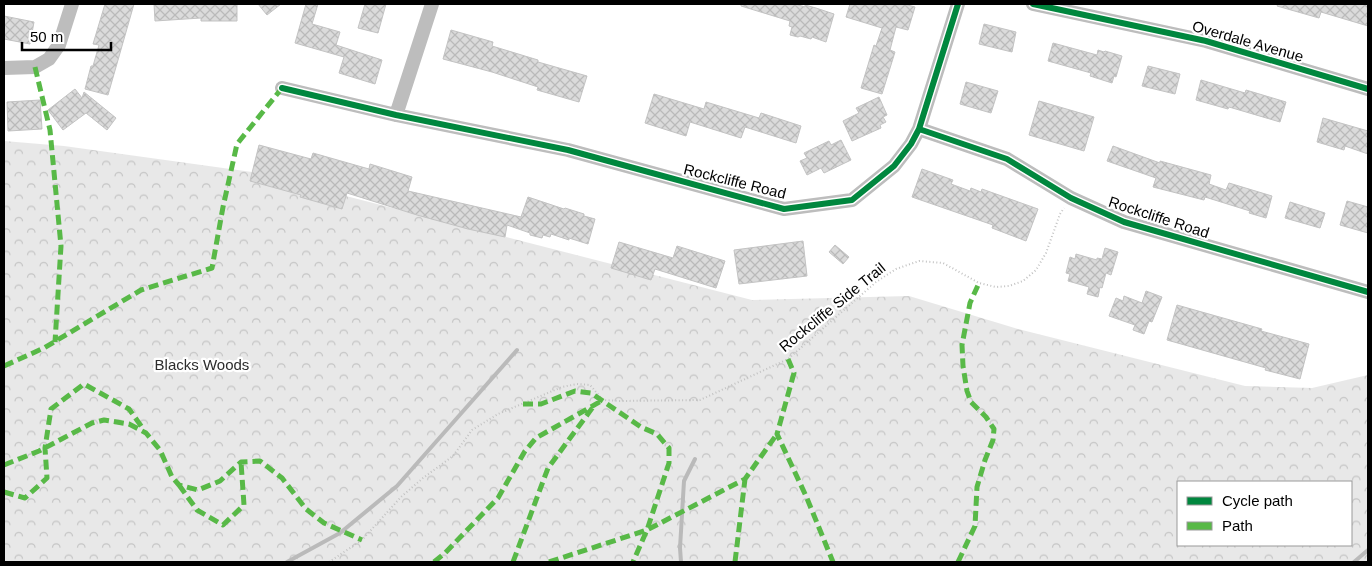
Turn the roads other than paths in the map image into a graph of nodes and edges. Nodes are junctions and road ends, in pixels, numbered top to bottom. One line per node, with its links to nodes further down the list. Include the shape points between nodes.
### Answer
1 (72, 4): 5 (street, via 59,45 50,59 35,67)
2 (432, 4): 8 (street)
3 (958, 4): 9 (street)
4 (1032, 4): 7 (street, Overdale Avenue, via 1206,41)
5 (4, 68)
6 (282, 88): 8 (street, Rockcliffe Road)
7 (1368, 89)
8 (396, 115): 9 (street, Rockcliffe Road, via 568,150 784,209 852,200 894,166)
9 (919, 129): 10 (street, Rockcliffe Road, via 1007,159 1071,198 1124,222)
10 (1368, 292)

